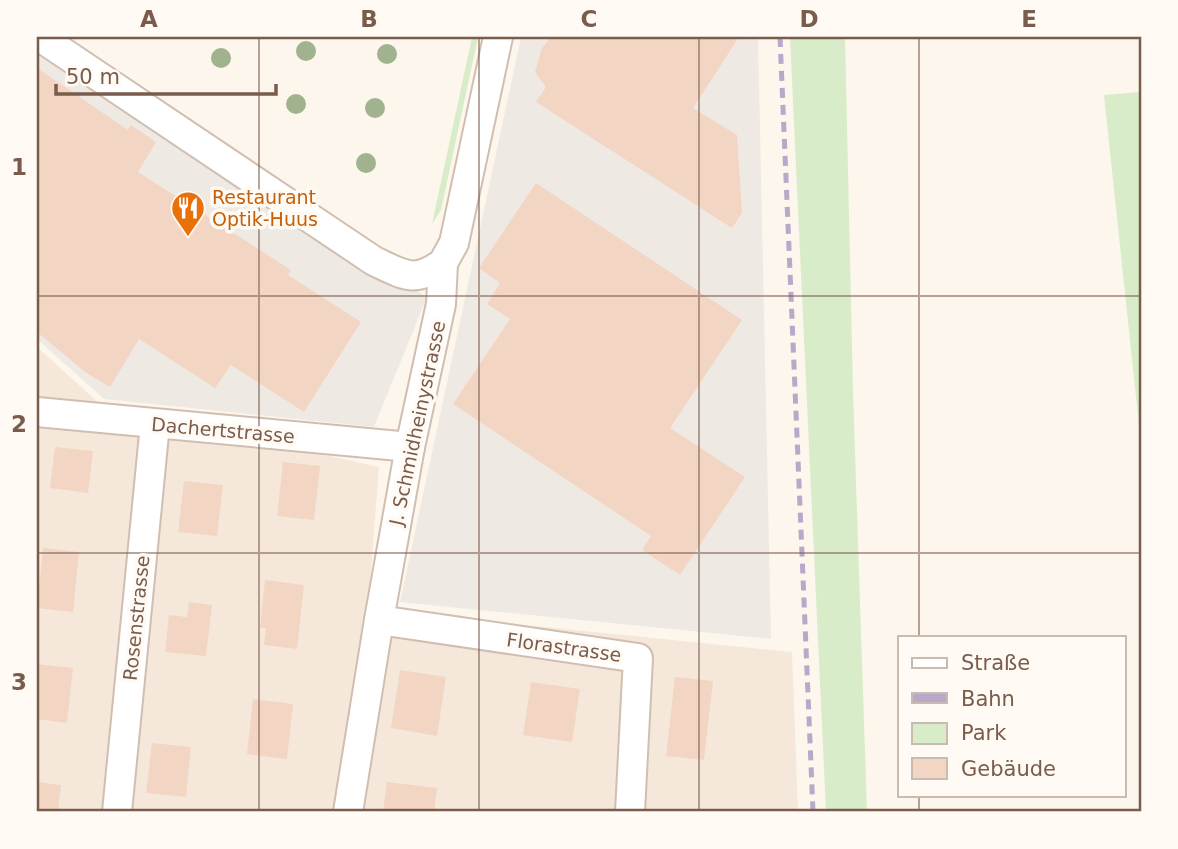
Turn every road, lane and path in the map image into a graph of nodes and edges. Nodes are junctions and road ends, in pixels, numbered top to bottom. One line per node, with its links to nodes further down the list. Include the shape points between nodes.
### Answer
1 (40, 37): 3 (street, via 374,261 414,276)
2 (498, 37): 3 (street, J. Schmidheinystrasse, via 454,243)
3 (443, 263): 6 (street, J. Schmidheinystrasse, via 441,304)
4 (37, 412): 5 (street, Dachertstrasse)
5 (155, 424): 6 (street, Dachertstrasse); 8 (street, Rosenstrasse)
6 (410, 447): 7 (street, J. Schmidheinystrasse)
7 (379, 620): 9 (street, J. Schmidheinystrasse); 10 (street, Florastrasse, via 638,658)
8 (117, 812)
9 (348, 812)
10 (630, 812)

